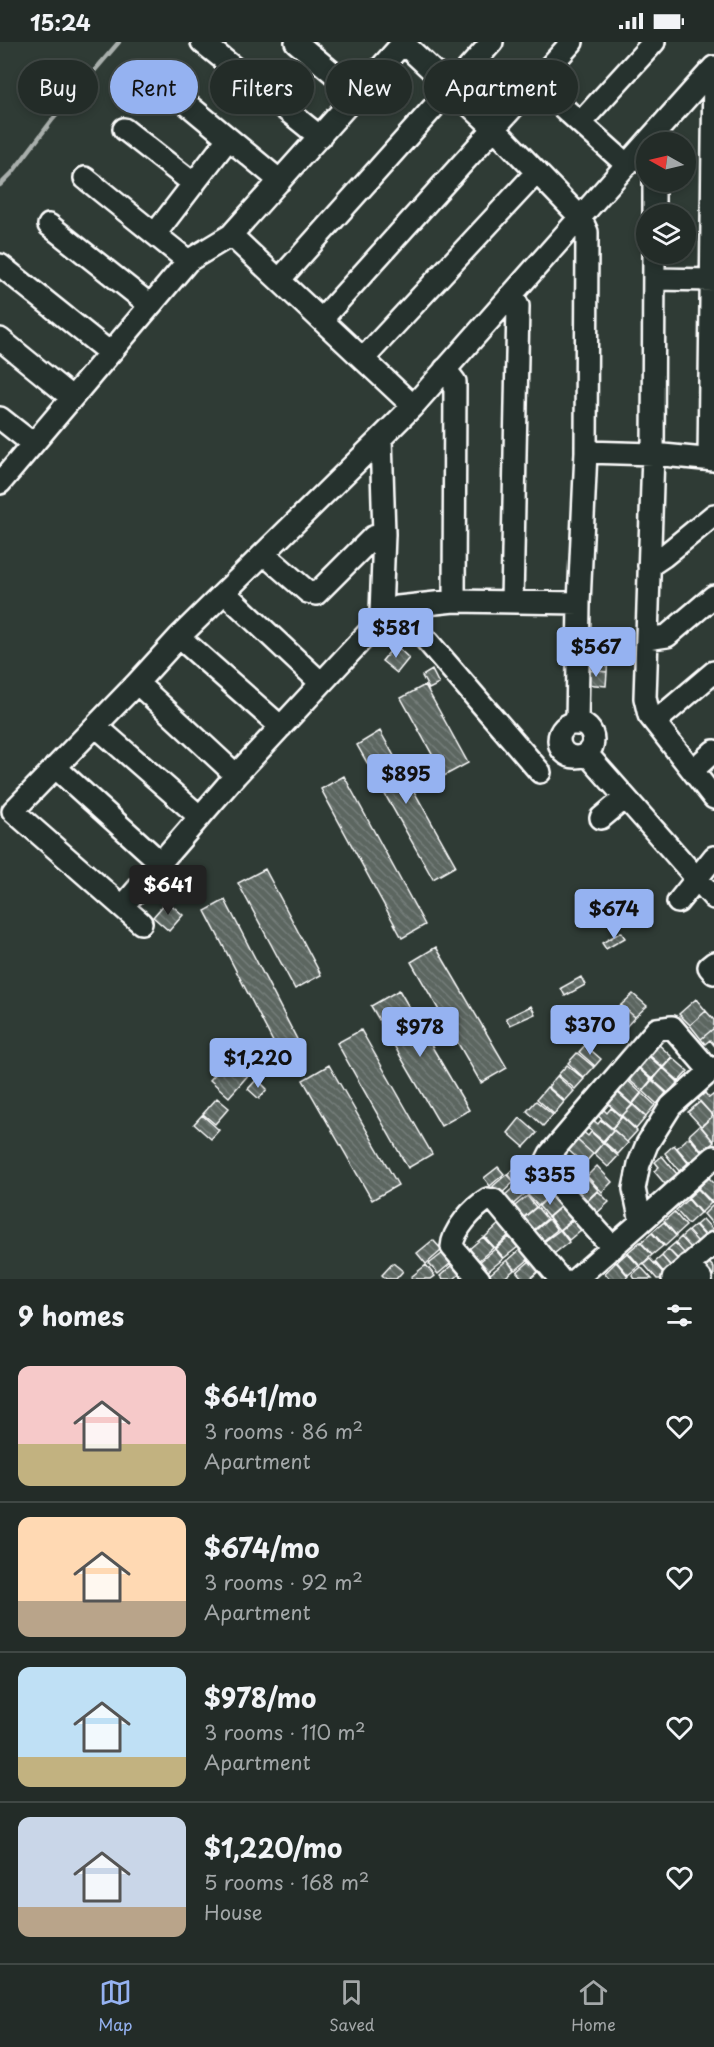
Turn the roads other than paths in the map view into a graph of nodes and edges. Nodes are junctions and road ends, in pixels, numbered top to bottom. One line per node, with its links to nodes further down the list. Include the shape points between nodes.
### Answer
1 (202, 42): 23 (street)
2 (296, 42): 11 (street)
3 (403, 42): 7 (street); 10 (street)
4 (492, 42): 8 (street)
5 (572, 42): 9 (street)
6 (654, 42): 19 (street)
7 (387, 60)
8 (476, 60)
9 (556, 60)
10 (424, 62)
11 (326, 67)
12 (714, 67): 22 (street); 40 (street)
13 (198, 114): 24 (street)
14 (340, 114): 23 (street)
15 (428, 114): 38 (street)
16 (479, 114): 21 (street)
17 (508, 114): 21 (street)
18 (570, 114): 19 (street)
19 (580, 123): 26 (street)
20 (124, 129): 30 (street)
21 (495, 129): 27 (street); 43 (street)
22 (658, 132)
23 (320, 137): 29 (street)
24 (228, 139): 29 (street); 30 (street)
25 (636, 156): 26 (street)
26 (627, 165): 31 (street)
27 (537, 172): 31 (street); 46 (street)
28 (85, 178): 33 (street)
29 (280, 181): 34 (street)
30 (194, 184): 33 (street)
31 (580, 218): 41 (street); 53 (street, via 586,232)
32 (49, 225): 42 (street)
33 (155, 234): 35 (street)
34 (231, 235): 35 (street); 38 (street)
35 (188, 261): 42 (street)
36 (654, 264): 39 (street)
37 (0, 265): 45 (street)
38 (280, 279): 43 (street)
39 (654, 279): 40 (street); 54 (street)
40 (713, 280): 55 (street)
41 (510, 296): 47 (street); 64 (street, via 518,306)
42 (150, 305): 45 (street)
43 (322, 319): 46 (street)
44 (0, 339): 48 (street)
45 (110, 353): 48 (street)
46 (363, 358): 49 (street)
47 (445, 369): 49 (street); 63 (street, via 455,382)
48 (70, 397): 52 (street)
49 (413, 406): 51 (street)
50 (0, 418): 52 (street)
51 (381, 438): 58 (street); 59 (street)
52 (33, 444): 56 (street)
53 (586, 452): 54 (street); 65 (street)
54 (653, 454): 55 (street); 60 (street)
55 (711, 460)
56 (0, 483)
57 (714, 515): 60 (street)
58 (384, 534): 59 (street, via 373,537 316,594 308,592); 66 (street)
59 (264, 554): 61 (street)
60 (649, 566): 68 (street)
61 (225, 593): 67 (street); 71 (street)
62 (714, 596): 68 (street, via 667,636)
63 (454, 601): 64 (street); 66 (street)
64 (512, 602): 65 (street)
65 (579, 603): 73 (street)
66 (389, 610): 71 (street); 78 (street)
67 (179, 637): 70 (street); 75 (street)
68 (647, 639): 72 (street, via 645,698)
69 (714, 672): 72 (street)
70 (137, 683): 74 (street); 81 (street)
71 (321, 683): 75 (street)
72 (655, 722): 80 (street)
73 (577, 723): 77 (street, via 588,728 593,738); 78 (street, via 563,730)
74 (96, 726): 79 (street); 84 (street)
75 (281, 727): 81 (street)
76 (714, 751): 80 (street)
77 (586, 754): 78 (street, via 576,758 566,754); 82 (street)
78 (551, 761)
79 (55, 767): 87 (street); 91 (street, via 13,810)
80 (693, 770): 83 (street)
81 (236, 776): 84 (street)
82 (625, 798): 85 (street); 88 (street)
83 (714, 798)
84 (200, 818): 87 (street)
85 (602, 818)
86 (714, 856): 88 (street)
87 (161, 863): 91 (street)
88 (696, 877): 89 (street); 90 (street)
89 (714, 898)
90 (678, 902)
91 (123, 906): 92 (street)
92 (141, 923)
93 (712, 1069): 95 (street, via 671,1106 647,1144 634,1189); 97 (street, via 672,1027 657,1029 550,1154 546,1173)
94 (714, 1156): 95 (street)
95 (641, 1222): 97 (street)
96 (714, 1243): 98 (street)
97 (613, 1248): 101 (street)
98 (687, 1274)
99 (479, 1279): 100 (street, via 452,1247 456,1233 488,1199 494,1200)
100 (560, 1279)
101 (576, 1279)

